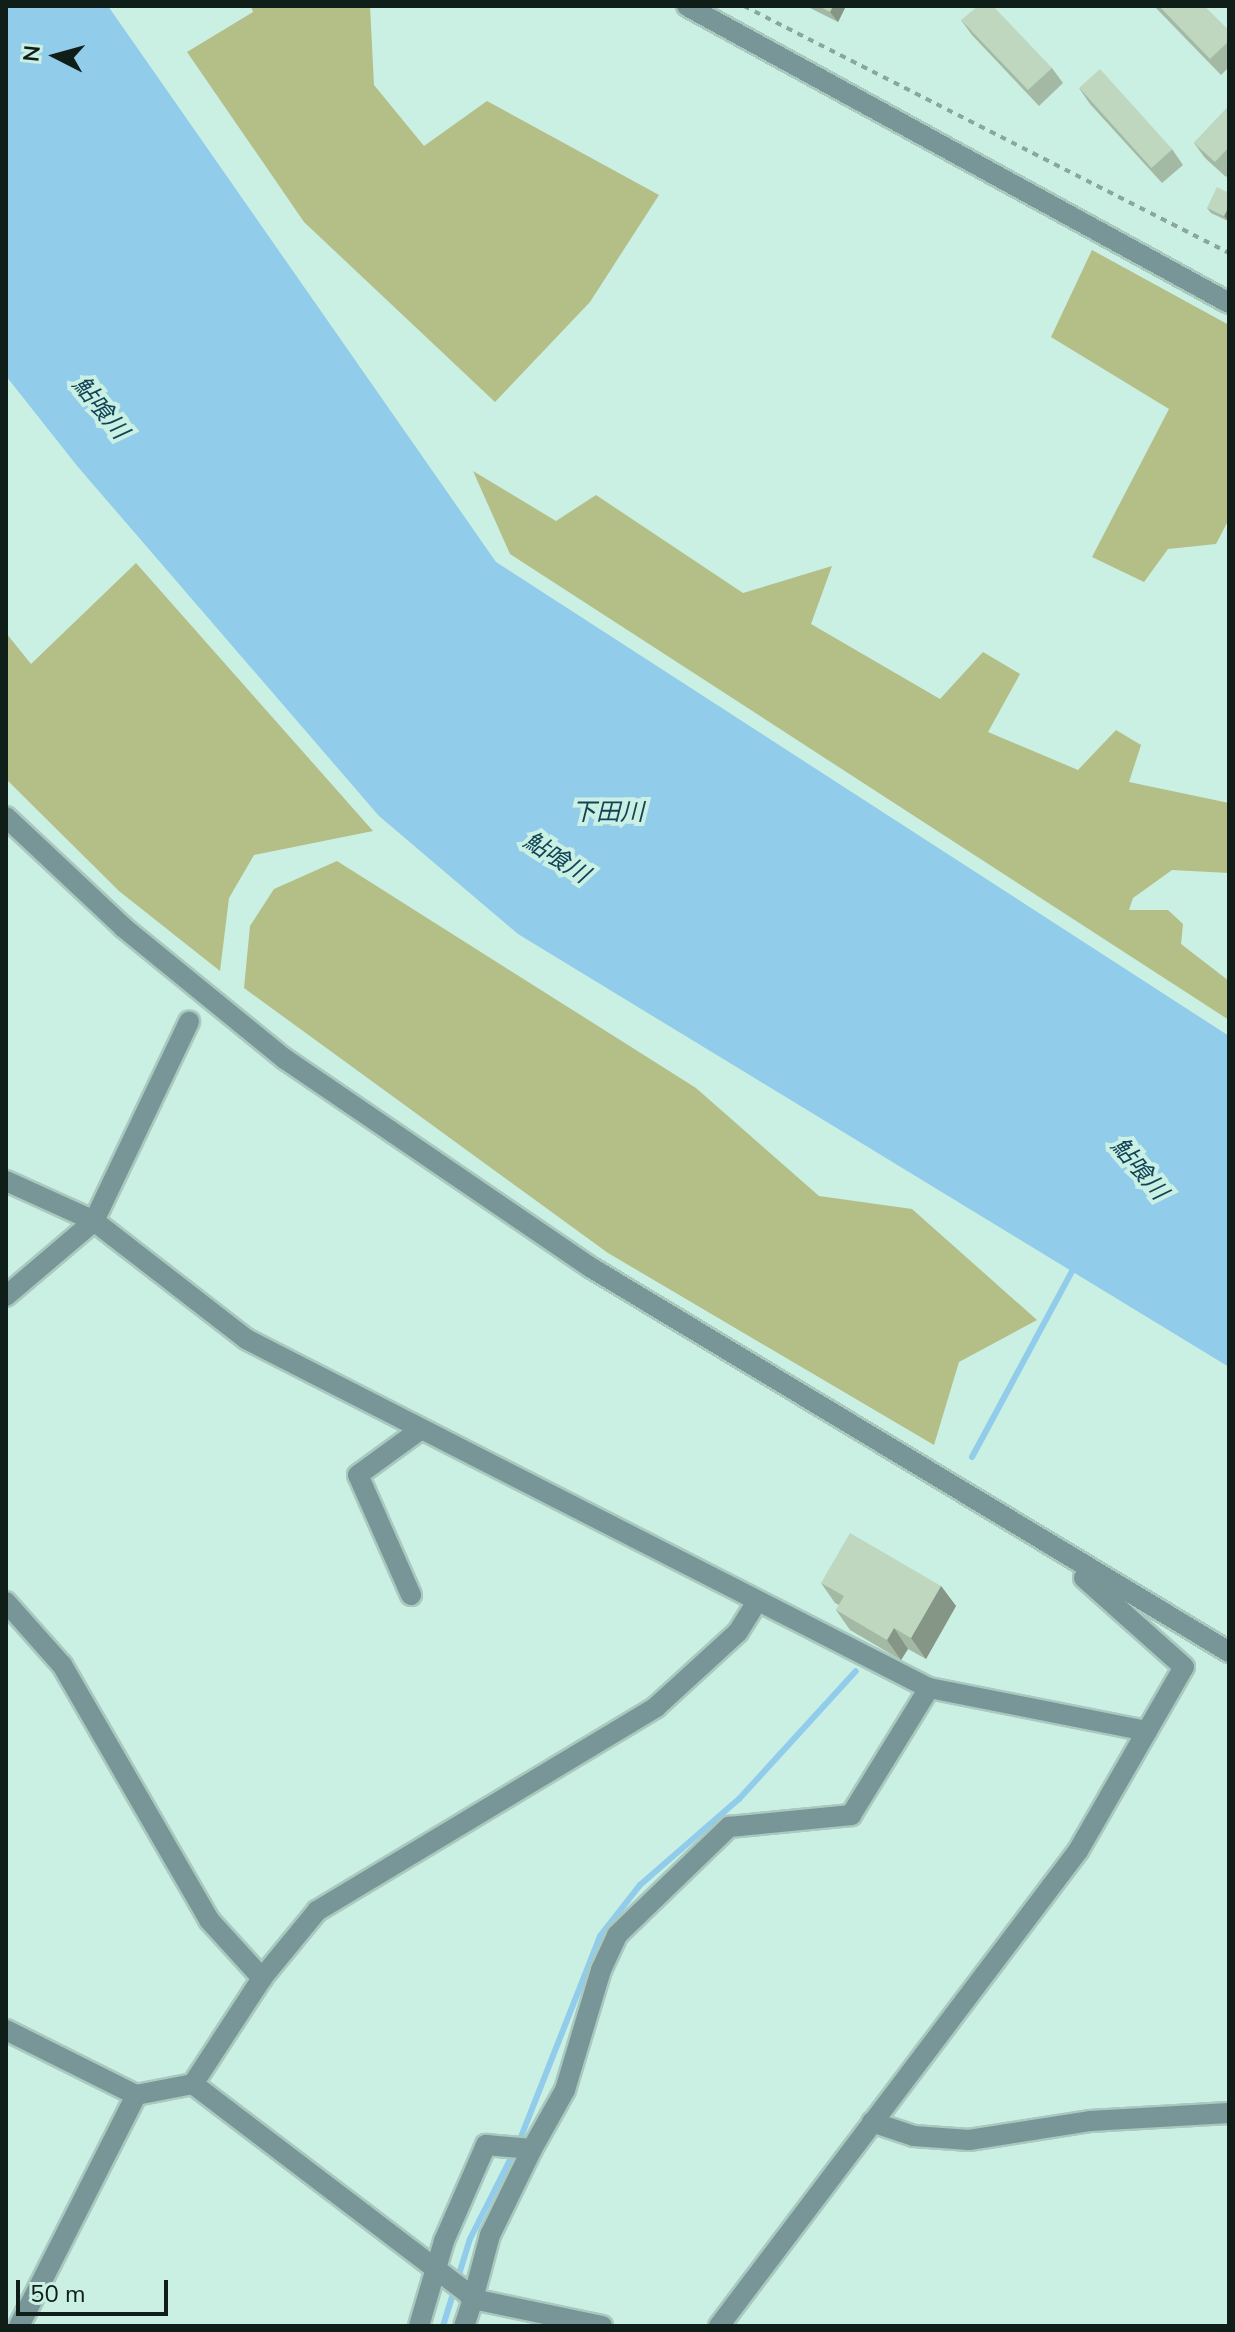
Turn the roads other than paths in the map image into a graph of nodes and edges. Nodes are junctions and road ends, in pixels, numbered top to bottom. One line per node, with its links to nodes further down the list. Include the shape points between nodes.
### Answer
1 (687, 6): 2 (street)
2 (1229, 303)
3 (6, 817): 9 (street, via 123,927 285,1059 590,1267)
4 (189, 1022): 6 (street)
5 (6, 1181): 6 (street)
6 (94, 1221): 7 (street); 8 (street, via 246,1339)
7 (6, 1296)
8 (420, 1430): 10 (street, via 358,1475); 11 (street)
9 (1048, 1547): 13 (street); 15 (street, via 1184,1667)
10 (411, 1595)
11 (757, 1601): 14 (street); 16 (street, via 738,1632 656,1707 317,1911)
12 (6, 1602): 16 (street, via 62,1665 209,1920)
13 (1229, 1652)
14 (929, 1688): 15 (street); 22 (street, via 851,1815 729,1827 617,1935 601,1970 565,2090)
15 (1147, 1731): 21 (street, via 1078,1851)
16 (262, 1978): 18 (street)
17 (6, 2030): 19 (street)
18 (193, 2084): 19 (street); 23 (street)
19 (136, 2095): 25 (street)
20 (1229, 2113): 21 (street, via 1090,2121 969,2140 914,2136)
21 (872, 2122): 29 (street)
22 (529, 2149): 23 (street, via 486,2145 444,2241); 24 (street, via 490,2235)
23 (442, 2274): 24 (street); 26 (street)
24 (470, 2296): 27 (street); 28 (street)
25 (19, 2326)
26 (419, 2326)
27 (464, 2326)
28 (602, 2326)
29 (719, 2326)

